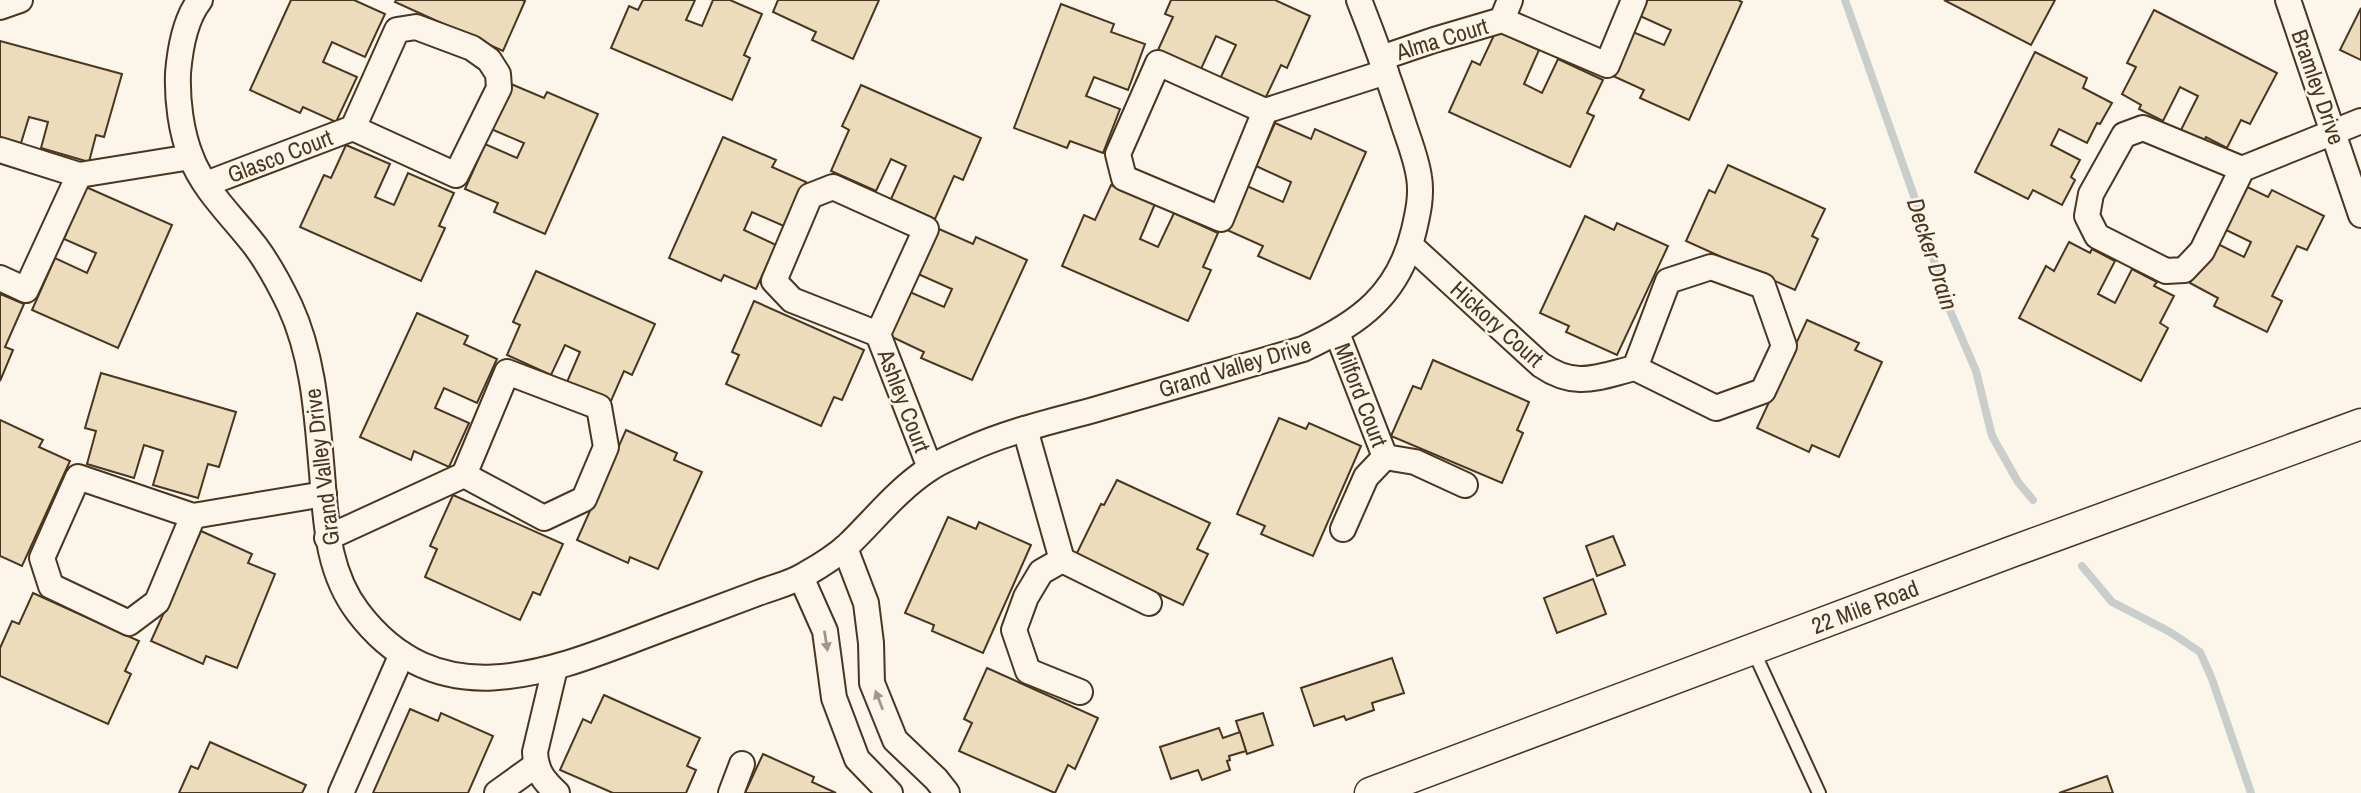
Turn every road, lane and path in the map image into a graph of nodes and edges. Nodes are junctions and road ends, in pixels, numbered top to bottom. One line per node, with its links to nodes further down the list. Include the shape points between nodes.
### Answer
1 (20, 0): 6 (street)
2 (1359, 0): 8 (street, Grand Valley Drive)
3 (1634, 0): 7 (street, Alma Court, via 1607,65)
4 (2288, 0): 12 (street, Bramley Drive)
5 (192, 2): 14 (street, Grand Valley Drive, via 178,87)
6 (0, 7)
7 (1506, 10): 8 (street, Alma Court)
8 (1383, 65): 9 (street, Alma Court); 19 (street, Grand Valley Drive, via 1419,178 1419,208)
9 (1265, 111): 9 (street, via 1158,64 1118,154 1124,178 1221,219)
10 (2361, 121): 12 (street)
11 (354, 128): 11 (street, Glasco Court, via 456,175 499,88 498,74 472,48 416,27 397,30); 17 (street, Glasco Court)
12 (2334, 132): 15 (street); 18 (street, Bramley Drive)
13 (0, 150): 16 (street)
14 (191, 157): 16 (street); 17 (street, Grand Valley Drive)
15 (2242, 169): 15 (street, via 2143,128 2124,135 2091,194 2087,216 2097,236 2166,271 2184,270 2202,251)
16 (79, 175): 20 (street, via 26,290)
17 (206, 184): 30 (street, Grand Valley Drive, via 278,280 300,327 317,418)
18 (2361, 215)
19 (1410, 245): 21 (street, Grand Valley Drive, via 1381,299); 23 (street, Hickory Court, via 1556,376 1576,381)
20 (0, 278)
21 (1337, 333): 25 (street, Grand Valley Drive, via 1303,349); 26 (street, Milford Court)
22 (878, 334): 22 (street, Ashley Court, via 926,229 833,187 810,197 774,281 792,300); 27 (street, Ashley Court)
23 (1636, 368): 23 (street, via 1668,281 1711,267 1763,286 1784,346 1763,391 1716,408)
24 (2361, 424): 38 (street, 22 Mile Road)
25 (1024, 429): 27 (street, Grand Valley Drive); 35 (street)
26 (1385, 457): 29 (street, Milford Court, via 1416,462); 32 (street, Milford Court, via 1366,477)
27 (929, 468): 34 (street, Grand Valley Drive, via 887,503)
28 (464, 475): 28 (street, via 507,372 599,407 606,447 584,499 544,518); 33 (street)
29 (1465, 485)
30 (324, 494): 31 (street); 33 (street, Grand Valley Drive)
31 (193, 516): 31 (street, via 78,477 41,558 51,586 129,622 157,602)
32 (1343, 530)
33 (327, 538): 39 (street, Grand Valley Drive, via 335,569 357,611)
34 (845, 548): 36 (street, Grand Valley Drive); 42 (street, one-way to 34, via 872,683 866,603)
35 (1062, 560): 37 (street); 41 (street, via 1041,572 1014,629 1028,671)
36 (801, 577): 40 (street, Grand Valley Drive); 43 (street, one-way to 43, via 825,631 834,698)
37 (1149, 603)
38 (1753, 650): 46 (street, 22 Mile Road); 53 (lane)
39 (402, 654): 40 (street, Grand Valley Drive, via 425,666 474,678 504,679); 47 (street)
40 (555, 668): 45 (street, via 538,733)
41 (1080, 692)
42 (895, 740): 43 (street); 52 (street)
43 (857, 759): 51 (street)
44 (742, 764): 50 (street)
45 (536, 765): 48 (street); 49 (street, via 542,779)
46 (1386, 790)
47 (341, 793)
48 (497, 793)
49 (557, 793)
50 (731, 793)
51 (890, 793)
52 (947, 793)
53 (1819, 793)

